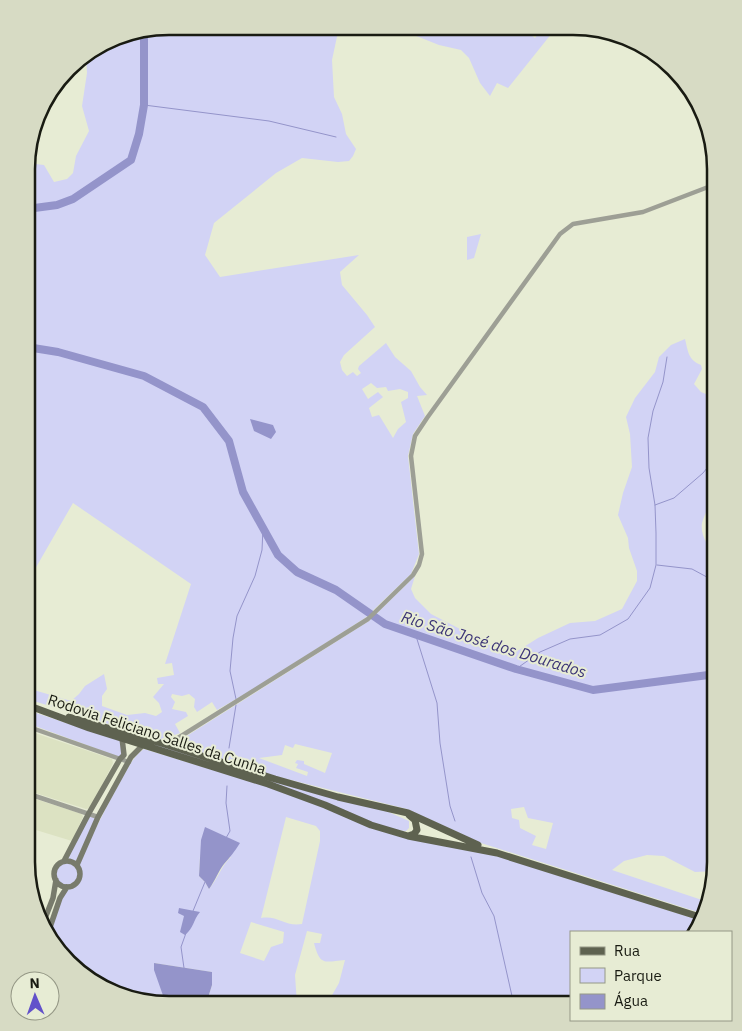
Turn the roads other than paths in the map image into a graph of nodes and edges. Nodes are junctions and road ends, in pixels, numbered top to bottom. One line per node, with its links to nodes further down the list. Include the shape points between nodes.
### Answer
1 (707, 187): 6 (street, via 643,212 573,224 560,234 415,436 411,456 422,554 413,575 368,619)
2 (35, 708): 3 (main road)
3 (38, 709): 5 (main road, Rodovia Feliciano Salles da Cunha); 7 (main road, Rodovia Feliciano Salles da Cunha)
4 (35, 729): 10 (street)
5 (122, 738): 8 (main road, Rodovia Feliciano Salles da Cunha); 10 (street, via 124,755)
6 (178, 738): 7 (street); 9 (street)
7 (164, 744): 9 (main road, Rodovia Feliciano Salles da Cunha)
8 (143, 745): 11 (street); 16 (main road, Rodovia Feliciano Salles da Cunha, via 268,784 371,825)
9 (182, 750): 14 (main road, Rodovia Feliciano Salles da Cunha, via 329,794)
10 (120, 759): 11 (street); 13 (street)
11 (129, 762): 15 (street)
12 (35, 796): 13 (street)
13 (89, 813): 15 (street); 18 (street)
14 (408, 813): 16 (main road, via 417,830); 17 (main road, Rodovia Feliciano Salles da Cunha)
15 (98, 817): 19 (street)
16 (408, 836): 17 (main road, Rodovia Feliciano Salles da Cunha)
17 (497, 853): 23 (main road, Rodovia Feliciano Salles da Cunha)
18 (64, 861): 19 (street); 20 (street, via 55,870)
19 (76, 865): 21 (street, via 80,877)
20 (56, 880): 21 (street); 22 (street)
21 (67, 887): 24 (street)
22 (46, 915)
23 (695, 916)
24 (51, 924)

